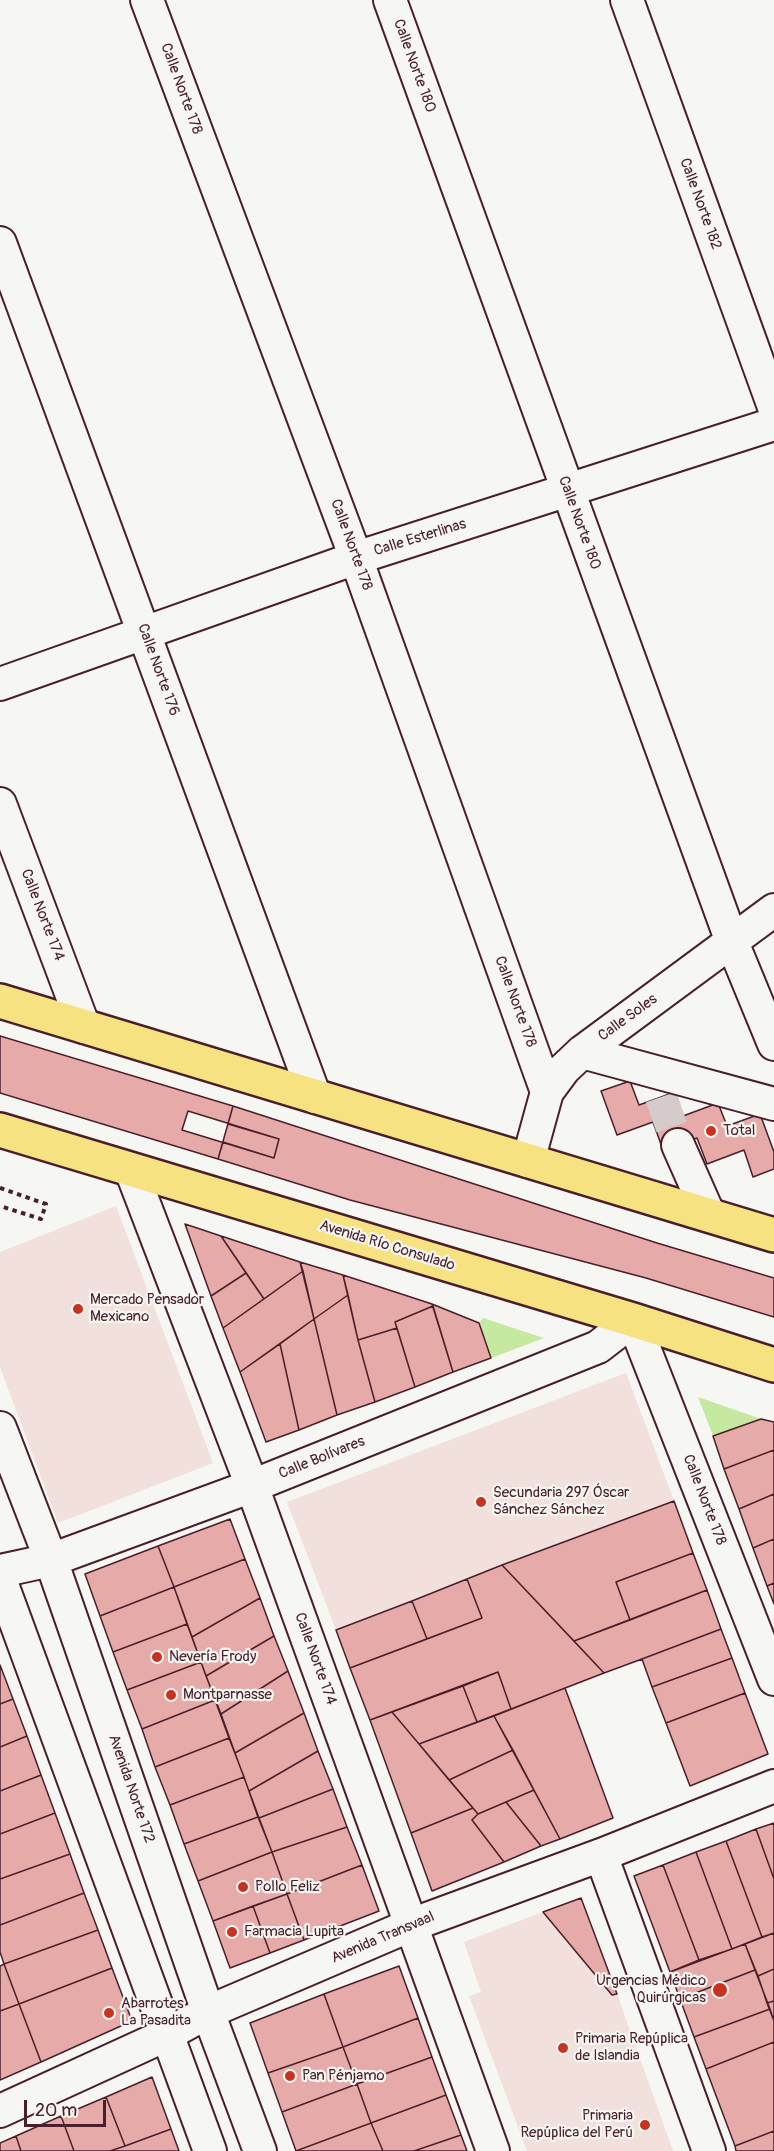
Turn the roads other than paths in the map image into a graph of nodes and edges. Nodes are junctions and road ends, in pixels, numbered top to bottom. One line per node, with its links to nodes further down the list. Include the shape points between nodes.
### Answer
1 (147, 0): 8 (street, Calle Norte 178)
2 (390, 0): 7 (street, Calle Norte 180)
3 (627, 0): 5 (street, Calle Norte 182)
4 (0, 243): 9 (street, Calle Norte 176)
5 (774, 407)
6 (774, 424): 7 (street, Calle Esterlinas)
7 (567, 492): 8 (street, Calle Esterlinas); 13 (street, Calle Norte 180)
8 (356, 558): 9 (street, Calle Esterlinas); 18 (street, Calle Norte 178)
9 (144, 632): 10 (street, Calle Esterlinas); 19 (street, Calle Norte 176)
10 (0, 684)
11 (0, 804): 15 (street, Calle Norte 174)
12 (774, 910): 13 (street, Calle Soles)
13 (732, 942): 16 (street, Calle Norte 180); 17 (street, Calle Soles)
14 (0, 1001): 15 (highway)
15 (84, 1027): 19 (highway)
16 (774, 1044)
17 (582, 1052): 18 (street, Calle Soles); 20 (street, via 656,1084)
18 (547, 1092): 25 (street, Calle Soles)
19 (315, 1097): 25 (highway)
20 (774, 1104)
21 (0, 1130): 22 (highway, Avenida Río Consulado)
22 (33, 1140): 24 (street); 26 (highway, Avenida Río Consulado)
23 (678, 1145): 27 (street)
24 (0, 1149)
25 (528, 1161): 27 (highway)
26 (131, 1170): 29 (highway, Avenida Río Consulado); 32 (street, Calle Norte 174)
27 (708, 1215): 28 (highway)
28 (774, 1235)
29 (633, 1320): 30 (highway, Avenida Río Consulado); 32 (street, Calle Bolívares, via 598,1347); 36 (street, Calle Norte 178)
30 (774, 1365)
31 (0, 1428): 33 (street, Avenida Norte 172)
32 (252, 1486): 33 (street, Calle Bolívares); 39 (street, Calle Norte 174)
33 (51, 1560): 34 (street, Calle Bolívares); 40 (street, Avenida Norte 172)
34 (0, 1571)
35 (0, 1579): 41 (street)
36 (774, 1679)
37 (774, 1786): 38 (street, Avenida Transvaal)
38 (601, 1855): 39 (street, Avenida Transvaal); 46 (street)
39 (411, 1925): 40 (street, Avenida Transvaal); 45 (street, Calle Norte 174)
40 (208, 2012): 41 (street, Avenida Transvaal); 44 (street, Avenida Norte 172)
41 (166, 2035): 42 (street, Avenida Transvaal); 43 (street)
42 (0, 2111)
43 (210, 2151)
44 (260, 2151)
45 (493, 2151)
46 (709, 2151)

